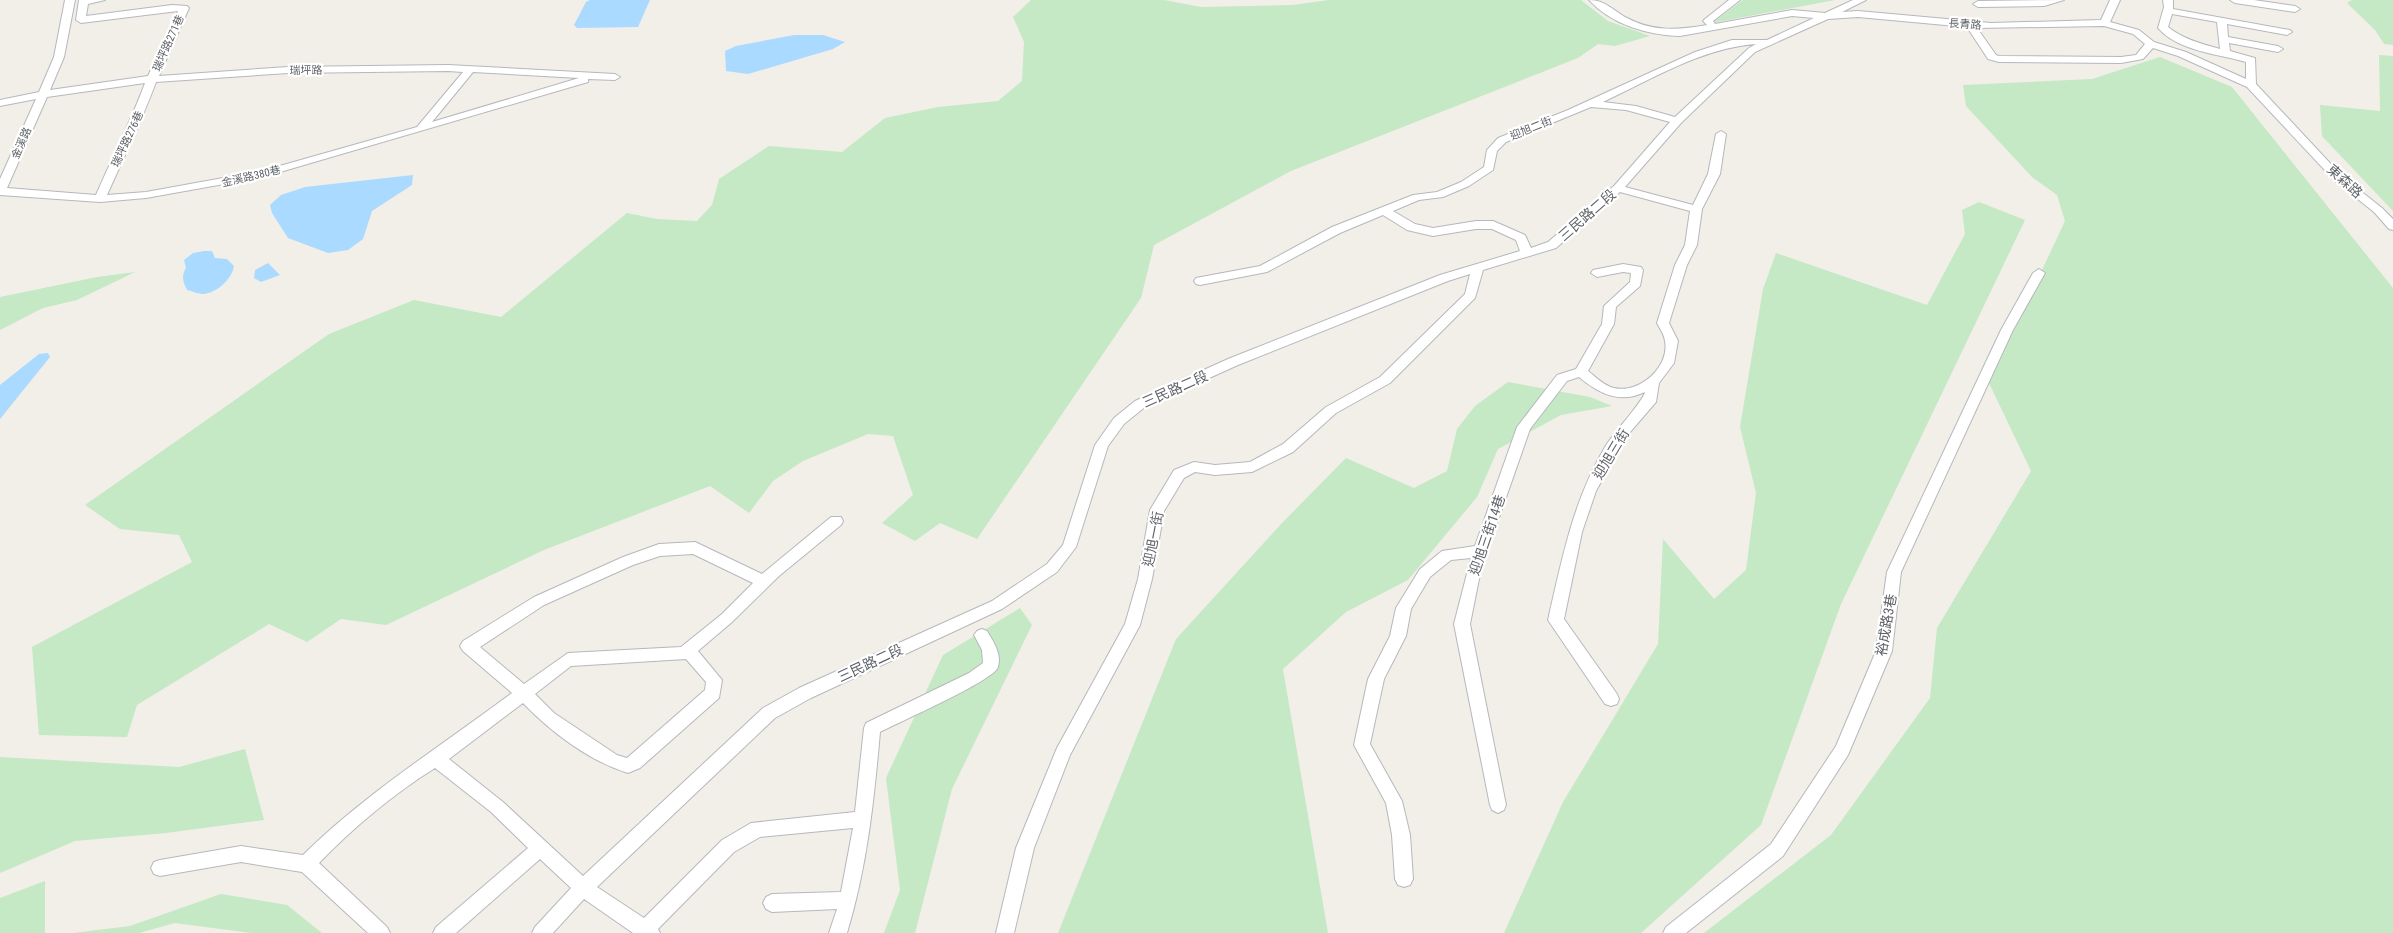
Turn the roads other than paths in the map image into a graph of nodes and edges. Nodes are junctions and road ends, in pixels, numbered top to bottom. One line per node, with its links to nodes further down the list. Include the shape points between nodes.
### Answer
1 (70, 0): 30 (street, 金溪路, via 58,57)
2 (100, 0): 10 (street)
3 (1594, 0): 18 (street, via 1628,24 1646,29 1680,33)
4 (1735, 0): 18 (street, via 1708,21)
5 (1861, 0): 14 (street, 三民路二段)
6 (2059, 0): 13 (street)
7 (2116, 0): 16 (street)
8 (2168, 0): 12 (street)
9 (2234, 0): 11 (street)
10 (84, 1): 28 (street, 瑞坪路271巷, via 82,20 184,8)
11 (2295, 10)
12 (2168, 11): 15 (street); 24 (street, via 2163,28 2180,40)
13 (1983, 12): 16 (street, 長青路); 17 (street, 長青路)
14 (1826, 16): 17 (street, 長青路, via 1858,14); 18 (street, via 1792,12); 21 (street, 三民路二段)
15 (2222, 20): 19 (street); 20 (street)
16 (2104, 23): 22 (street, 長青路, via 2136,32)
17 (1970, 24): 22 (street, via 1992,57 1999,59 2121,60 2139,57)
18 (1713, 26)
19 (2287, 32)
20 (2224, 39): 23 (street); 24 (street)
21 (1771, 40): 32 (street, 迎旭二街, via 1732,43 1699,54); 33 (street, 三民路二段, via 1752,50)
22 (2151, 44): 29 (street, 長青路, via 2182,54)
23 (2278, 49)
24 (2225, 52): 29 (street, via 2252,60)
25 (470, 70): 26 (street, 瑞坪路); 28 (street, 瑞坪路, via 288,70); 34 (street)
26 (596, 76): 27 (street, 瑞坪路); 34 (street, 金溪路380巷)
27 (615, 77)
28 (152, 80): 30 (street, 瑞坪路); 39 (street, 瑞坪路276巷)
29 (2251, 85): 36 (street, 長青路)
30 (43, 94): 31 (street, 瑞坪路); 38 (street, 金溪路)
31 (0, 103)
32 (1586, 106): 33 (street, via 1611,104 1634,107); 41 (street, 迎旭二街, via 1502,140 1492,150 1489,168 1465,184)
33 (1677, 121): 37 (street, 三民路二段)
34 (421, 129): 39 (street, 金溪路380巷, via 247,178 146,195)
35 (1721, 134): 40 (street, 迎旭三街, via 1714,174)
36 (2299, 135): 42 (street, 東森路, via 2339,179)
37 (1618, 188): 40 (street); 43 (street, 三民路二段, via 1552,245)
38 (0, 191): 39 (street, 金溪路380巷)
39 (100, 199)
40 (1696, 209): 49 (street, 迎旭三街, via 1691,245 1663,323 1672,342 1671,356)
41 (1383, 210): 43 (street, via 1411,227 1433,232 1493,225 1521,238); 47 (street, 迎旭二街, via 1336,230 1263,269)
42 (2393, 226)
43 (1527, 253): 44 (street, 三民路二段)
44 (1478, 268): 64 (street, 三民路二段, via 1444,278 1252,355 1140,404 1118,421 1102,445 1069,547 1052,568 996,605 769,713); 72 (street, 迎旭一街, via 1471,295 1385,380 1331,410 1288,448 1252,467 1215,470 1194,467 1179,474 1157,510 1145,579 1132,624 1063,753 1025,848)
45 (1597, 273): 48 (street, via 1623,268 1637,270 1636,283 1610,306 1611,320 1594,344)
46 (2039, 273): 73 (street, 裕成路3巷, via 2007,330 1894,572 1884,651 1842,750 1777,850)
47 (1200, 281)
48 (1581, 372): 49 (street, via 1596,386 1618,394 1634,392); 51 (street, 迎旭三街14巷, via 1562,378 1524,427)
49 (1653, 382): 56 (street, 迎旭三街, via 1651,399 1623,433 1584,505 1556,620)
50 (836, 521): 52 (street)
51 (1481, 551): 58 (street, 迎旭三街14巷, via 1462,624); 63 (street, via 1447,555 1426,573 1404,608 1398,636 1376,679 1362,745 1394,801 1401,835)
52 (764, 582): 54 (street); 55 (street, via 695,548 659,550 539,601 468,646)
53 (982, 635): 59 (street, via 990,650 991,666 975,678 872,728)
54 (687, 650): 55 (street, via 685,653 568,660); 55 (street, via 714,680 713,693 628,766 612,761 548,718)
55 (524, 693): 57 (street)
56 (1611, 700)
57 (436, 759): 60 (street, via 496,807); 61 (street, via 386,792 343,827)
58 (1498, 804)
59 (864, 819): 65 (street); 67 (street, via 757,829 728,846)
60 (539, 849): 64 (street); 69 (street)
61 (306, 864): 62 (street, via 241,854); 68 (street)
62 (160, 868)
63 (1404, 879)
64 (583, 888): 67 (street); 70 (street, 三民路二段)
65 (849, 900): 66 (street); 71 (street)
66 (772, 903)
67 (646, 932)
68 (381, 933)
69 (442, 933)
70 (541, 933)
71 (838, 933)
72 (1005, 933)
73 (1672, 933)

